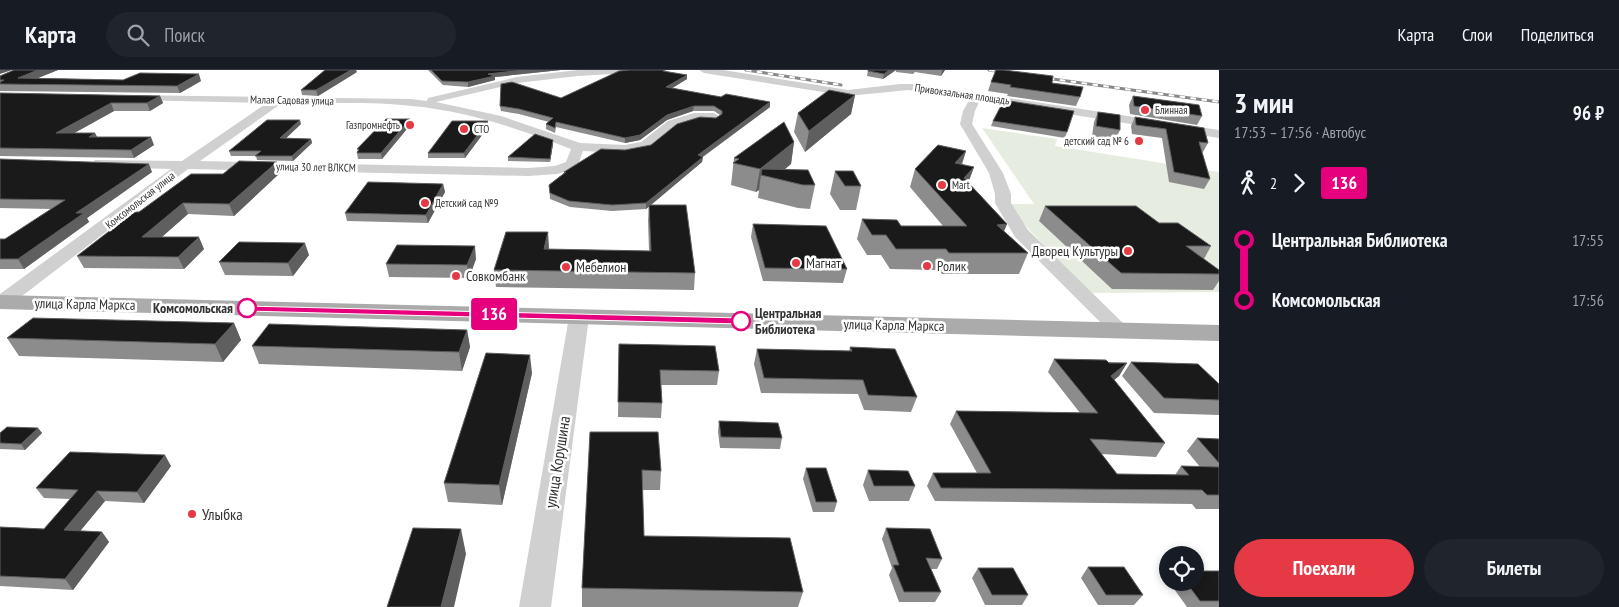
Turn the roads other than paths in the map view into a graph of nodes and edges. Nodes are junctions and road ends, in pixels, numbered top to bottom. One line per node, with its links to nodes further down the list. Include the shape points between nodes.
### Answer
1 (628, 70): 6 (street, via 517,80)
2 (704, 70): 3 (street, Привокзальная площадь, via 848,93 901,85)
3 (977, 96): 8 (street, Привокзальная площадь); 14 (street, via 966,124 989,159 1004,195 1003,203 1021,233)
4 (121, 97): 5 (street, Малая Садовая улица)
5 (279, 100): 6 (street, Малая Садовая улица); 11 (street, Комсомольская улица)
6 (411, 102): 9 (street, Малая Садовая улица, via 478,113 530,128)
7 (714, 117): 9 (street, Малая Садовая улица, via 698,116 672,124 645,145 625,149)
8 (1219, 134)
9 (578, 147): 11 (street, улица 30 лет ВЛКСМ, via 572,165 557,170 528,172)
10 (90, 162): 11 (street, улица 30 лет ВЛКСМ)
11 (186, 164): 12 (street, Комсомольская улица)
12 (1, 302): 13 (main road, улица Карла Маркса)
13 (579, 317): 14 (main road, улица Карла Маркса); 16 (street, улица Корушина)
14 (1120, 331): 15 (main road, улица Карла Маркса)
15 (1219, 333)
16 (535, 607)

